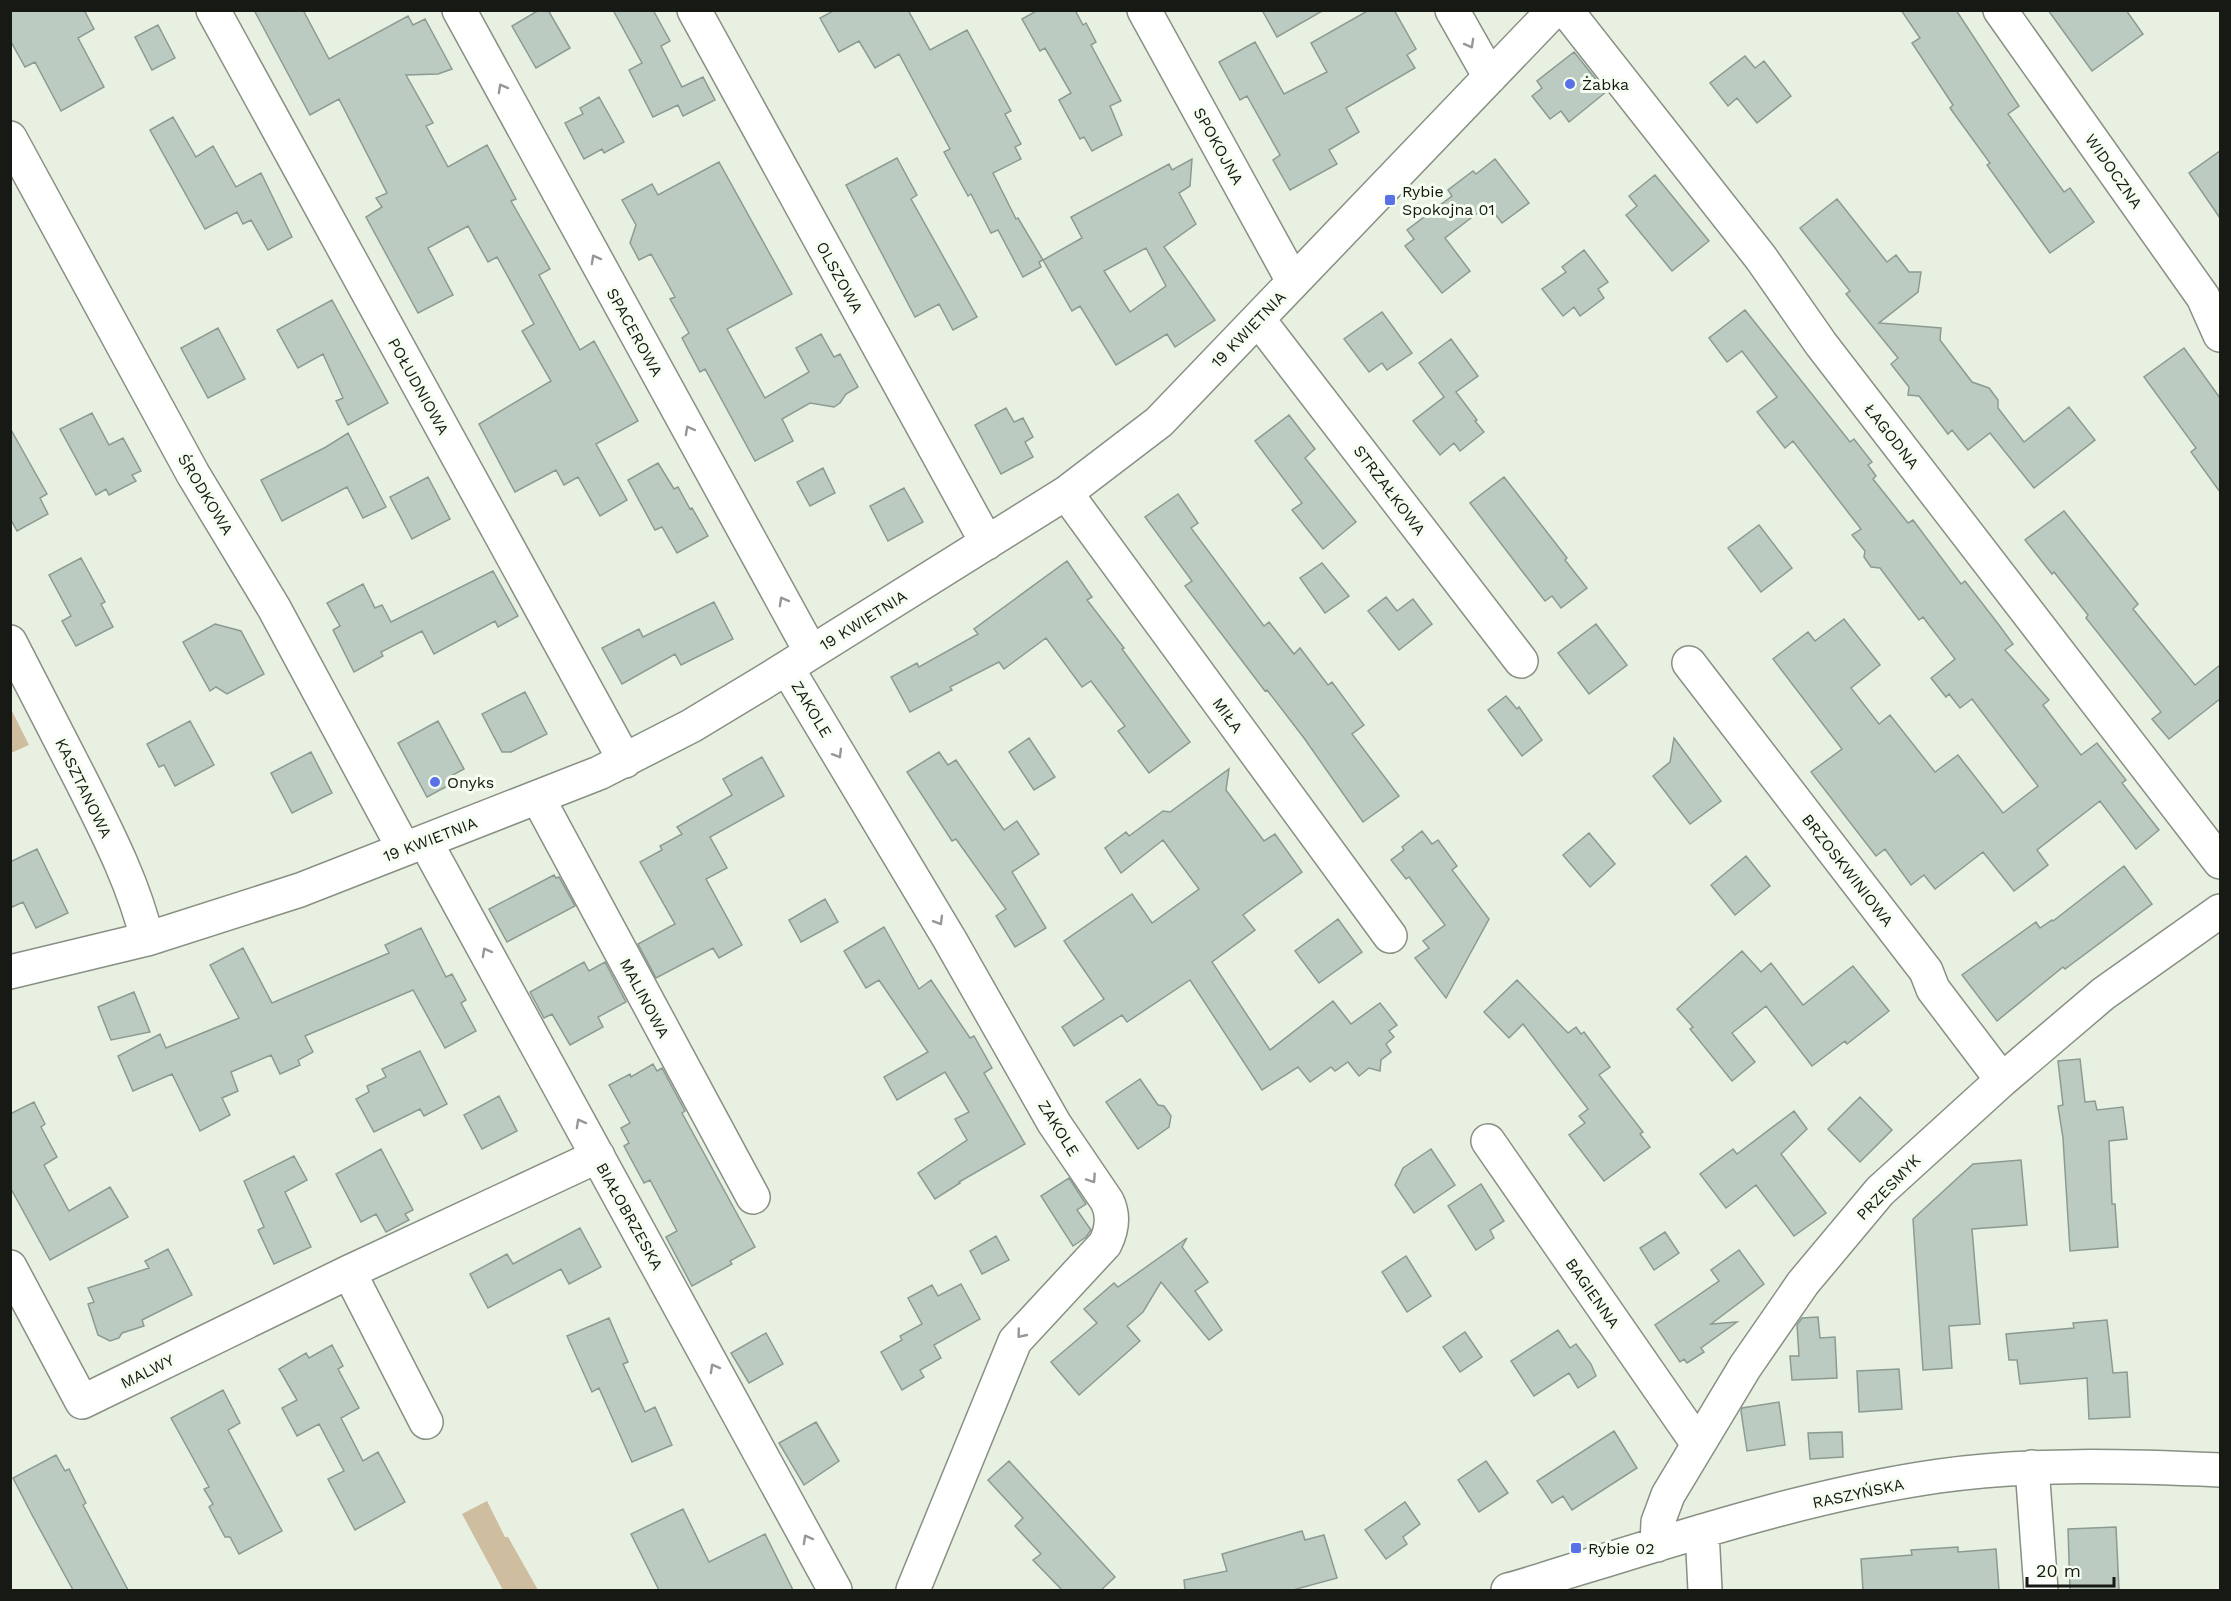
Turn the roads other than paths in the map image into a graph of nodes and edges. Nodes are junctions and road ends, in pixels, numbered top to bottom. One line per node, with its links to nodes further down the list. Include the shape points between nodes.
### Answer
1 (213, 10): 20 (street, POŁUDNIOWA)
2 (459, 10): 17 (street, SPACEROWA, one-way to 2)
3 (694, 10): 15 (street, OLSZOWA)
4 (1144, 10): 11 (street, SPOKOJNA)
5 (1452, 10): 9 (street, one-way to 9)
6 (1554, 10): 9 (street, 19 KWIETNIA)
7 (1566, 10): 23 (street, ŁAGODNA, via 1761,258 1821,344)
8 (2000, 10): 13 (street, WIDOCZNA, via 2204,297)
9 (1490, 76): 11 (street, 19 KWIETNIA)
10 (10, 138): 22 (street, ŚRODKOWA, via 193,474)
11 (1293, 281): 12 (street, 19 KWIETNIA)
12 (1258, 319): 14 (street, 19 KWIETNIA, via 1159,422); 18 (street, STRZAŁKOWA)
13 (2220, 335)
14 (1066, 493): 15 (street, 19 KWIETNIA); 25 (street, MIŁA)
15 (987, 543): 17 (street, 19 KWIETNIA)
16 (10, 642): 26 (street, KASZTANOWA, via 118,857)
17 (799, 660): 20 (street, 19 KWIETNIA); 41 (street, ZAKOLE, one-way to 41, via 950,940 1054,1123 1111,1210 1111,1230 1105,1244 1015,1341)
18 (1521, 661)
19 (1689, 663): 28 (street, BRZOSKWINIOWA, via 1926,971 1933,989)
20 (625, 761): 21 (street, 19 KWIETNIA)
21 (538, 798): 22 (street, 19 KWIETNIA); 31 (street, MALINOWA)
22 (414, 845): 26 (street, 19 KWIETNIA, via 300,890); 30 (street, BIAŁOBRZESKA, one-way to 22)
23 (2220, 861)
24 (2220, 911): 28 (street, PRZESMYK, via 2103,994)
25 (1390, 936)
26 (147, 939): 27 (street, 19 KWIETNIA)
27 (10, 972)
28 (2002, 1080): 35 (street, PRZESMYK, via 1880,1191 1803,1283)
29 (1488, 1141): 35 (street, BAGIENNA)
30 (598, 1156): 33 (street, MALWY); 40 (street, BIAŁOBRZESKA, one-way to 30)
31 (753, 1197)
32 (10, 1267): 33 (street, MALWY, via 82,1402)
33 (349, 1272): 34 (street)
34 (426, 1422)
35 (1698, 1444): 39 (street, PRZESMYK, via 1668,1495 1658,1522)
36 (2032, 1467): 37 (street, RASZYŃSKA); 38 (street, RASZYŃSKA, via 1938,1476 1844,1494); 44 (street)
37 (2220, 1470)
38 (1702, 1531): 39 (street, RASZYŃSKA); 43 (street)
39 (1657, 1545): 42 (street, RASZYŃSKA)
40 (835, 1590)
41 (913, 1590)
42 (1513, 1590)
43 (1705, 1590)
44 (2041, 1590)

